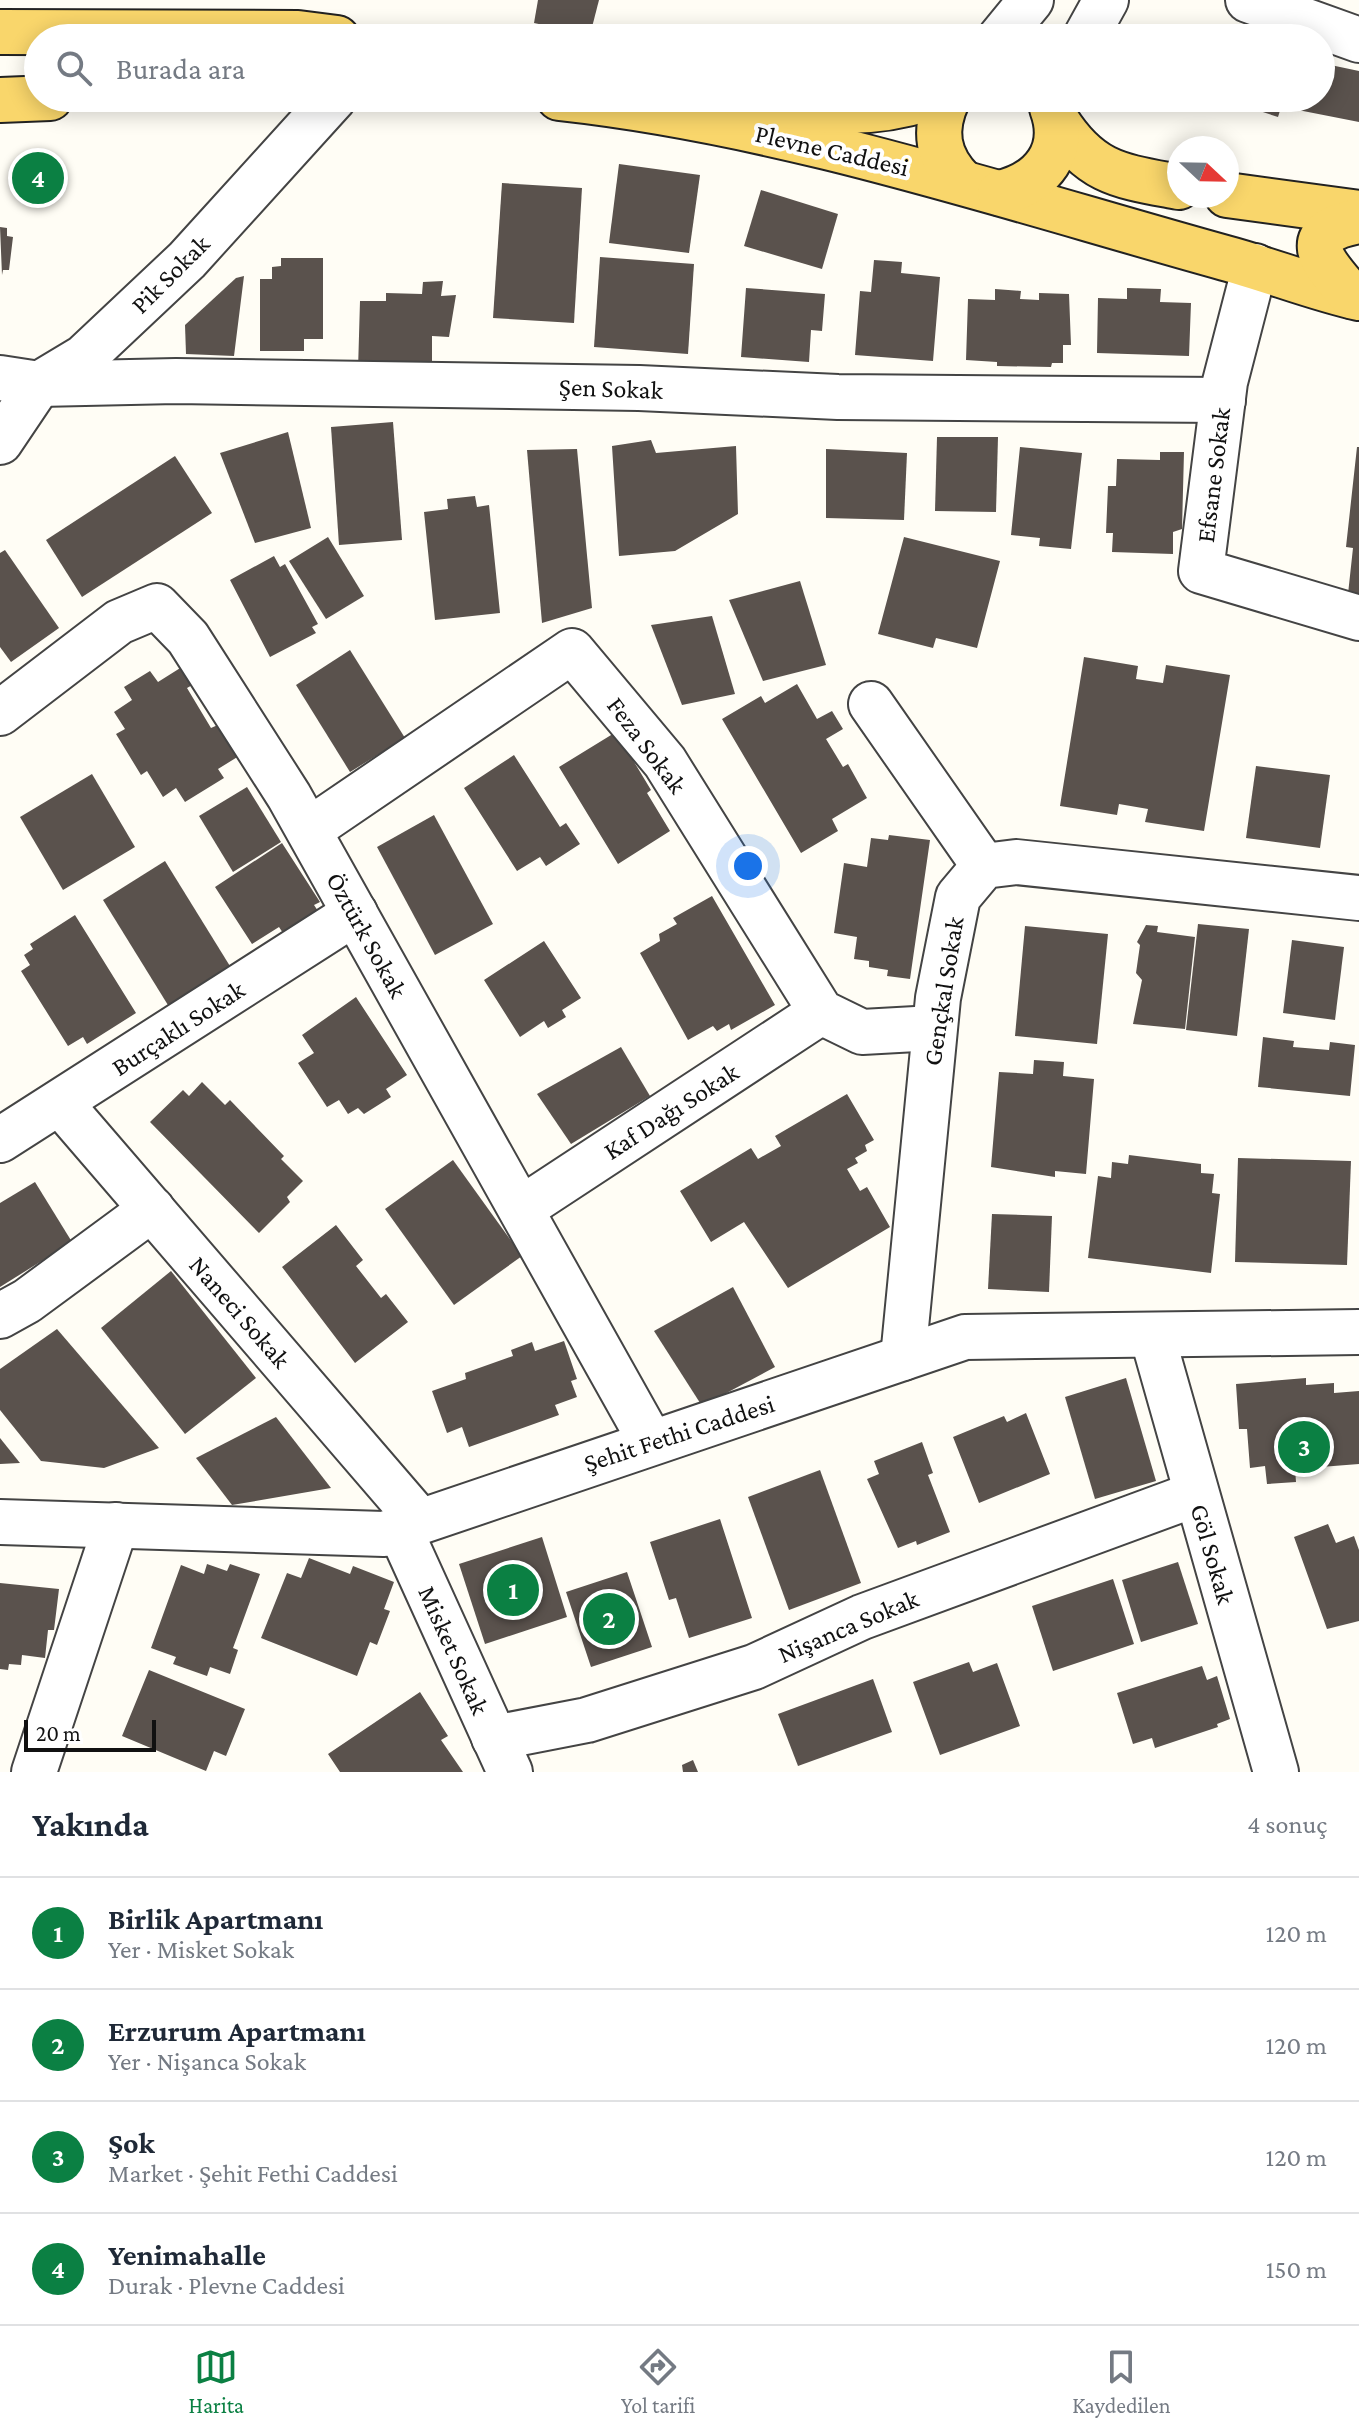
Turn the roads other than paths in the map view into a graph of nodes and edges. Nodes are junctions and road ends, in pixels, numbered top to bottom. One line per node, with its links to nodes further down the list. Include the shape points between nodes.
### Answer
1 (1031, 0): 4 (street)
2 (1106, 0): 5 (street)
3 (1248, 0): 6 (street)
4 (1011, 24)
5 (1093, 24)
6 (1315, 24)
7 (1335, 31): 10 (street)
8 (0, 32): 9 (main road)
9 (24, 32)
10 (1359, 40)
11 (24, 99): 12 (main road)
12 (0, 100)
13 (321, 112): 27 (street, Pik Sokak, via 187,260 84,357)
14 (662, 112): 21 (main road, Plevne Caddesi)
15 (849, 112): 16 (main road, Plevne Caddesi)
16 (872, 112)
17 (944, 112): 21 (main road, via 938,133 949,168)
18 (1052, 112): 21 (main road, via 1057,142 1044,170 1020,188)
19 (1055, 112): 20 (main road, via 1074,148 1117,176)
20 (1167, 185)
21 (981, 187): 25 (main road, Plevne Caddesi)
22 (1239, 197): 23 (main road)
23 (1359, 213)
24 (1359, 221): 26 (main road, Plevne Caddesi, via 1335,225 1319,245 1323,263)
25 (1255, 266): 26 (main road, Plevne Caddesi); 28 (street, Efsane Sokak)
26 (1356, 297)
27 (19, 381): 28 (street, Şen Sokak); 29 (street, Pik Sokak)
28 (1223, 400): 30 (street, Efsane Sokak, via 1201,571)
29 (0, 442)
30 (1359, 618)
31 (871, 704): 34 (street)
32 (0, 713): 33 (street, Öztürk Sokak, via 119,622 157,606 188,638)
33 (309, 830): 36 (street, Öztürk Sokak); 37 (street, Feza Sokak, via 572,651 665,762)
34 (984, 866): 35 (street, via 1016,862); 38 (street, Gençkal Sokak, via 958,897)
35 (1359, 898)
36 (355, 913): 39 (street, Burçaklı Sokak); 42 (street, Öztürk Sokak)
37 (821, 1012): 38 (street, via 862,1032); 42 (street, Kaf Dağı Sokak)
38 (934, 1028): 46 (street, Gençkal Sokak)
39 (60, 1103): 40 (street, Burçaklı Sokak); 41 (street, Naneci Sokak)
40 (0, 1140)
41 (152, 1209): 43 (street); 50 (street, Naneci Sokak)
42 (521, 1209): 47 (street, Öztürk Sokak)
43 (0, 1316)
44 (1359, 1332): 45 (street, Şehit Fethi Caddesi)
45 (1152, 1335): 46 (street, Şehit Fethi Caddesi, via 965,1337); 48 (street, Göl Sokak)
46 (903, 1358): 47 (street, Şehit Fethi Caddesi)
47 (651, 1442): 50 (street, Şehit Fethi Caddesi)
48 (1196, 1494): 52 (street, Nişanca Sokak, via 862,1617 754,1667 587,1720); 54 (street, Göl Sokak)
49 (0, 1522): 51 (street, Şehit Fethi Caddesi)
50 (409, 1524): 51 (street, Şehit Fethi Caddesi, via 384,1534); 52 (street, Misket Sokak)
51 (116, 1525): 53 (street)
52 (502, 1755)
53 (34, 1772)
54 (1276, 1772)

